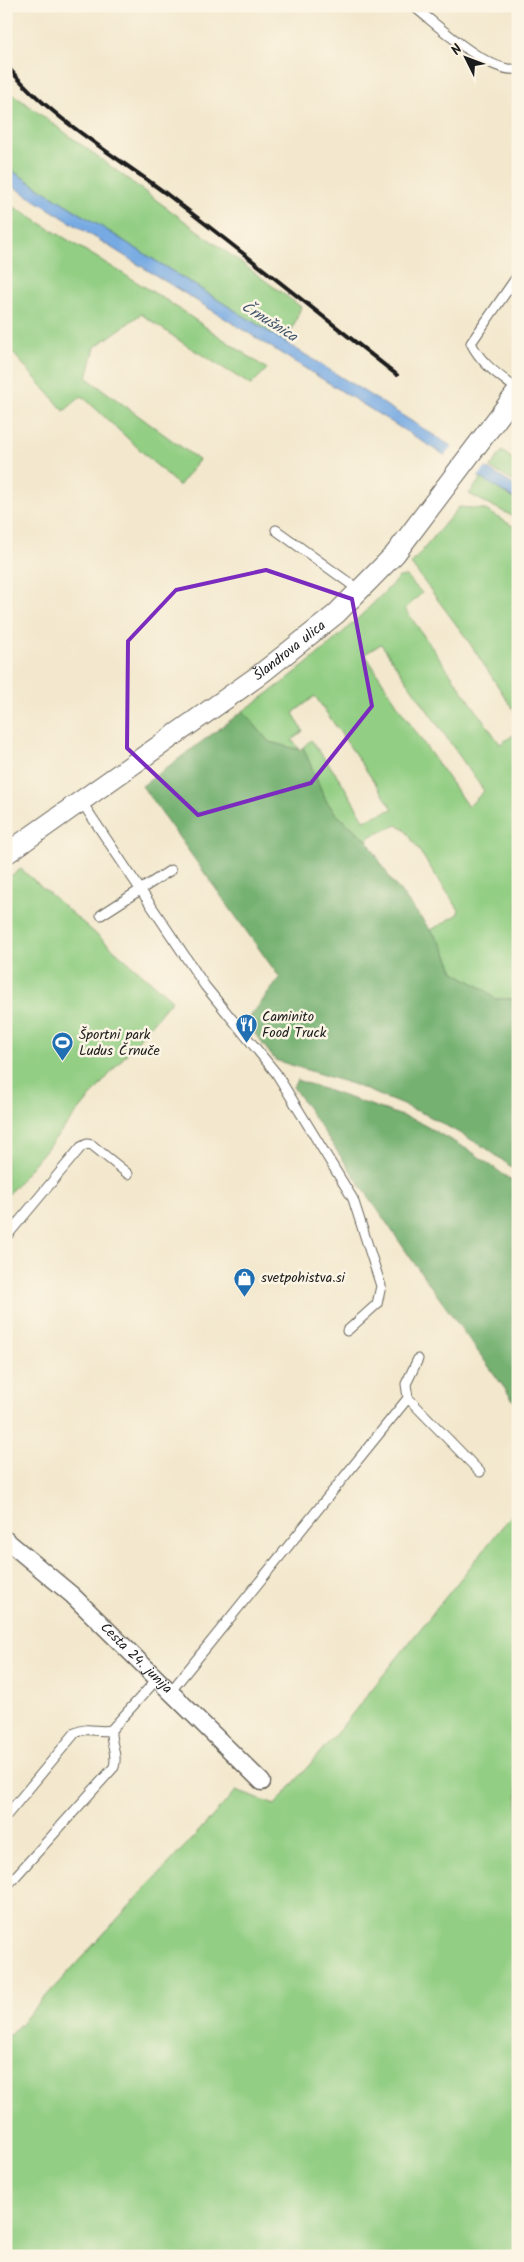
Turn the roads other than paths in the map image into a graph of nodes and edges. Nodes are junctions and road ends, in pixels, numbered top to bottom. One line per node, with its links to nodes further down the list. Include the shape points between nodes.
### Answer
1 (413, 6): 2 (lane, via 485,60 506,69)
2 (518, 69)
3 (518, 275): 4 (lane, via 471,343 490,370)
4 (518, 391): 6 (street, Šlandrova ulica, via 394,554)
5 (276, 530): 6 (lane)
6 (359, 590): 7 (street, Šlandrova ulica, via 336,614 258,676)
7 (81, 801): 8 (street, Šlandrova ulica); 10 (lane)
8 (6, 854)
9 (171, 870): 10 (lane)
10 (142, 890): 11 (lane); 14 (lane, via 205,986 276,1073 352,1199 380,1286 377,1304)
11 (101, 915)
12 (128, 1174): 13 (lane, via 92,1145 81,1147)
13 (6, 1237)
14 (347, 1331)
15 (418, 1359): 16 (lane, via 406,1384)
16 (408, 1398): 17 (lane); 20 (lane)
17 (480, 1472)
18 (6, 1540): 19 (street, Cesta 24. junija, via 72,1595)
19 (158, 1678): 20 (street, Cesta 24. junija); 21 (lane)
20 (171, 1691): 22 (street, Cesta 24. junija)
21 (111, 1730): 23 (lane, via 102,1732 84,1728 75,1733); 24 (lane, via 110,1739 117,1757 114,1767)
22 (262, 1782)
23 (6, 1816)
24 (6, 1887)

